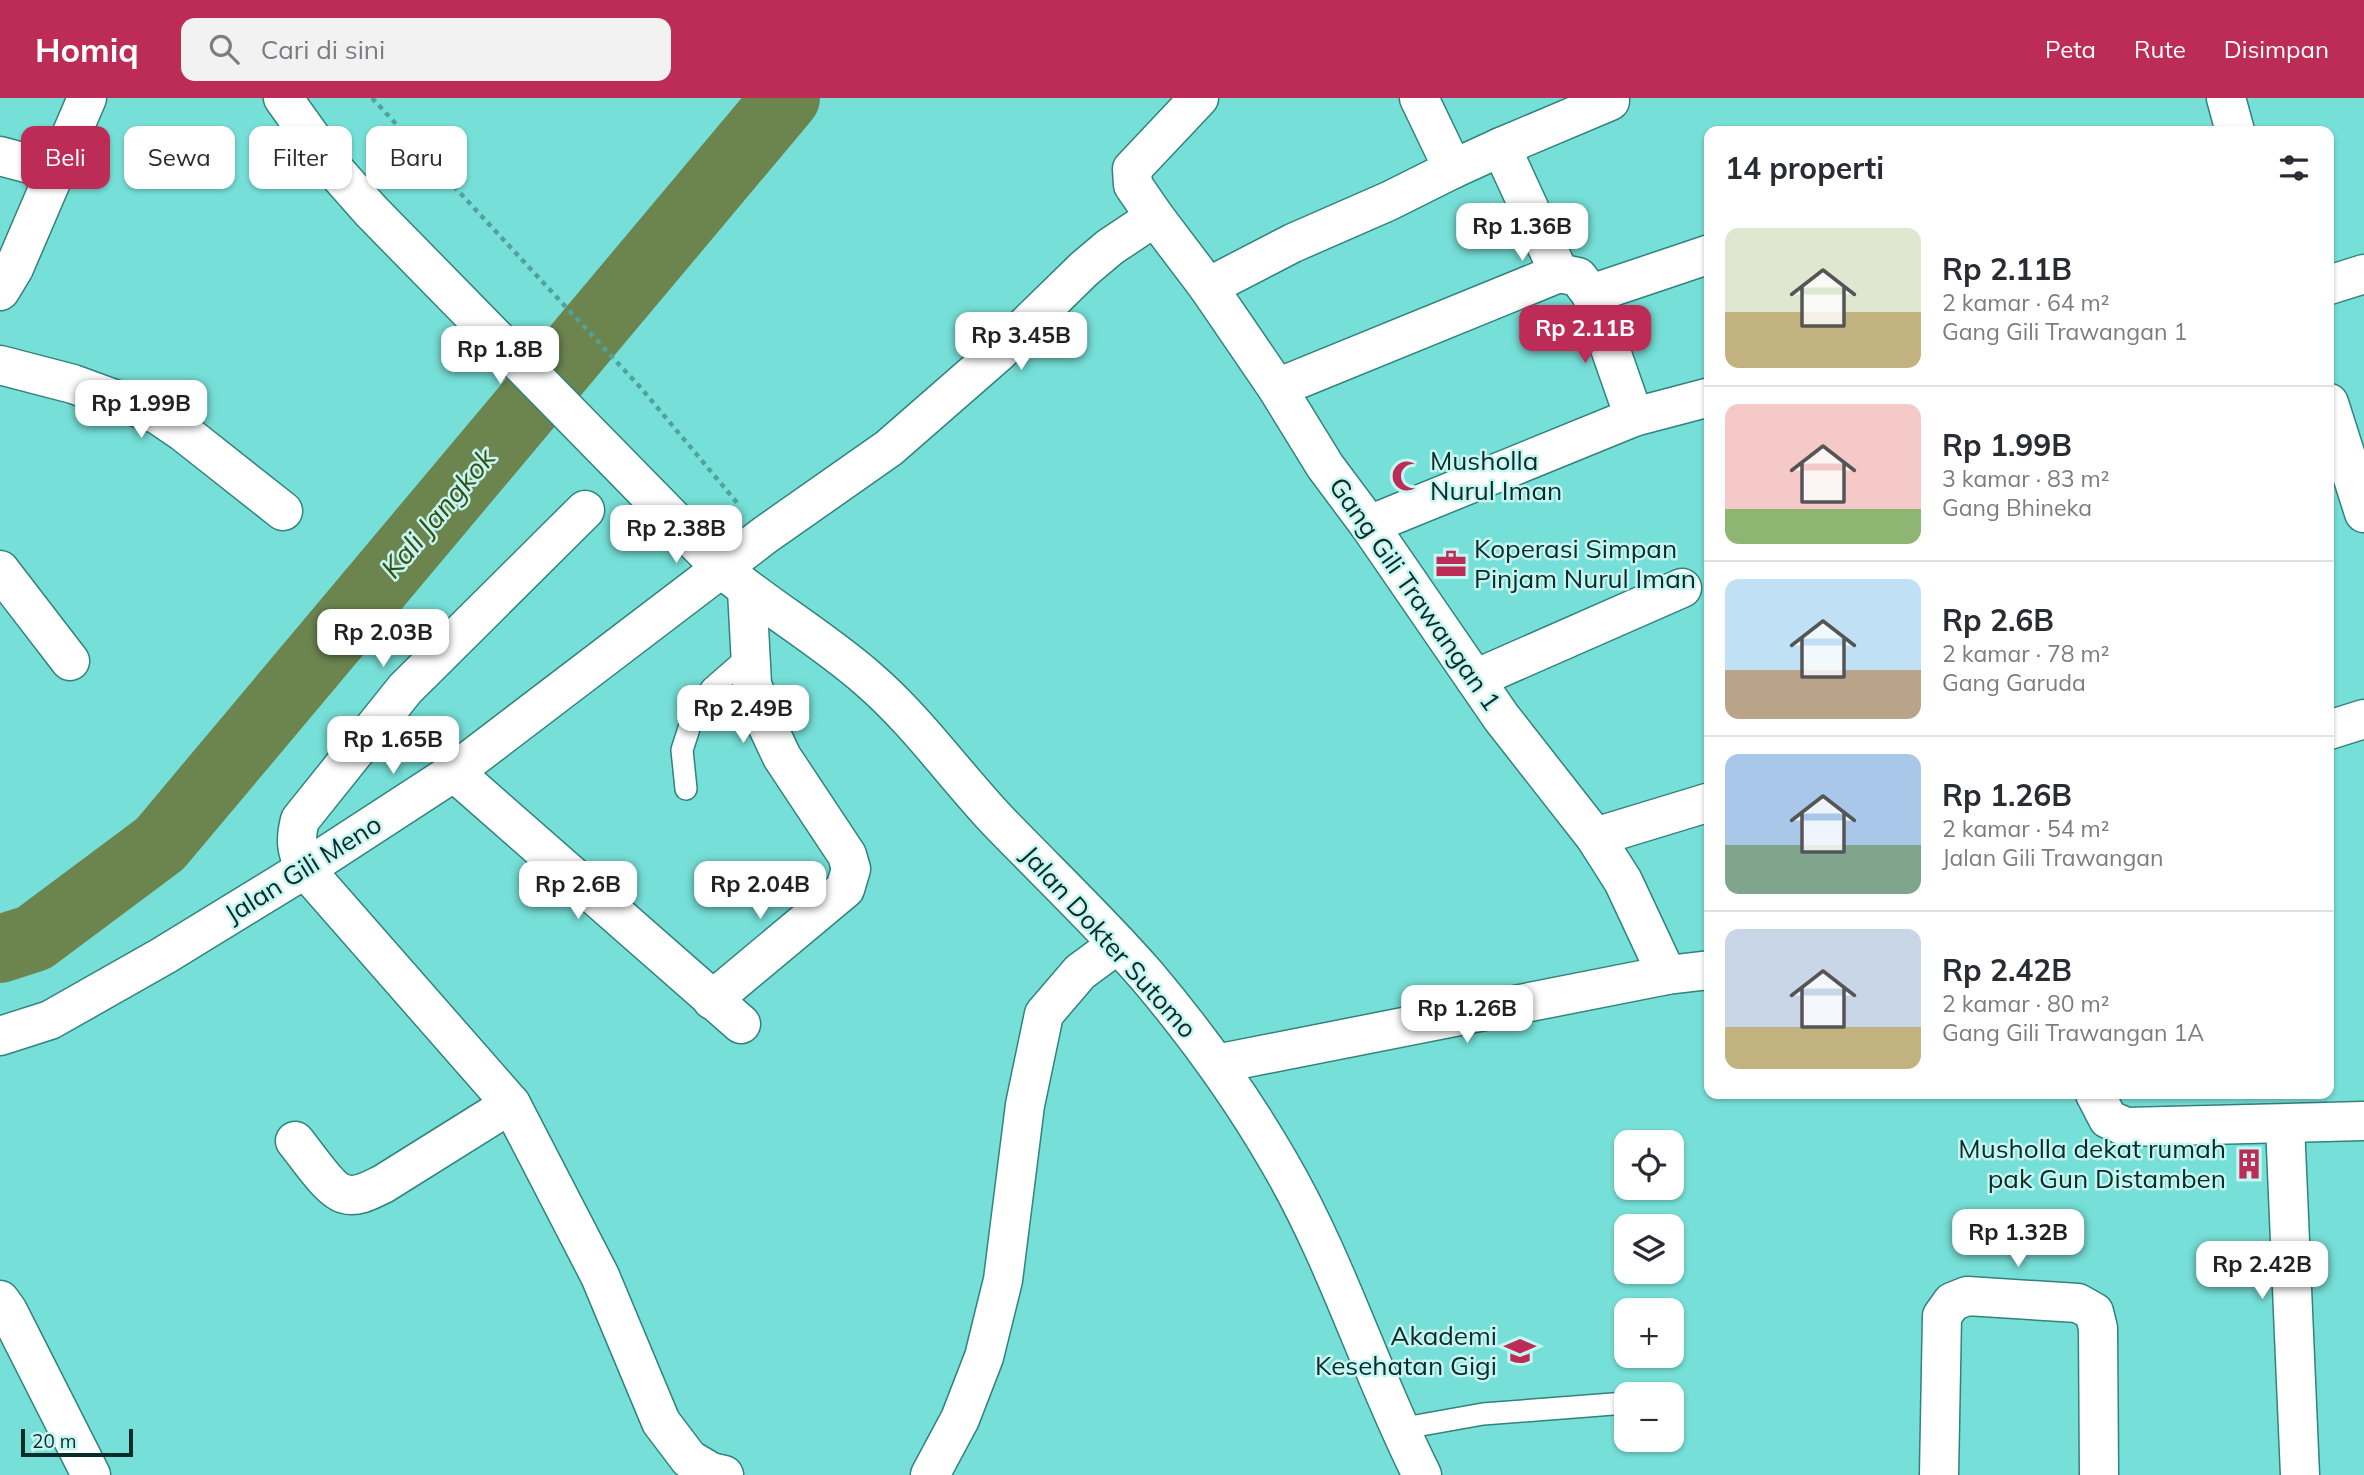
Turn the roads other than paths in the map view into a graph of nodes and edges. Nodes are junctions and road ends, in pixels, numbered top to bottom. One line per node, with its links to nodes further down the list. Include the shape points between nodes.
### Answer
1 (87, 98): 7 (street)
2 (283, 98): 32 (street, Jalan Dokter Sutomo, via 371,211)
3 (1199, 98): 14 (street, Gang Gili Trawangan 1, via 1132,169 1133,185)
4 (1419, 98): 12 (street)
5 (2226, 98): 8 (street)
6 (1610, 101): 9 (street)
7 (75, 126)
8 (2234, 126)
9 (1501, 147): 12 (street); 16 (street)
10 (0, 156): 11 (street)
11 (21, 162)
12 (1453, 169): 19 (street)
13 (48, 189): 20 (street)
14 (1155, 216): 19 (street, Gang Gili Trawangan 1); 32 (street, Jalan Gili Meno, via 1084,269 999,352 889,448 765,536)
15 (1704, 256): 21 (street)
16 (1559, 273): 21 (street, via 1578,277); 23 (street)
17 (2364, 274): 18 (street)
18 (2334, 283)
19 (1208, 287): 23 (street, Gang Gili Trawangan 1)
20 (0, 291)
21 (1591, 294): 25 (street)
22 (0, 365): 29 (street, via 73,384 158,415)
23 (1277, 388): 30 (street, Gang Gili Trawangan 1, via 1325,466)
24 (1704, 399): 25 (street)
25 (1634, 417): 30 (street)
26 (2334, 426): 27 (street)
27 (2350, 499)
28 (585, 510): 43 (street, via 405,689 300,820 297,853)
29 (283, 511)
30 (1369, 525): 36 (street, Gang Gili Trawangan 1)
31 (0, 569): 35 (street)
32 (735, 579): 34 (street); 39 (street, Jalan Gili Meno); 44 (street, Jalan Dokter Sutomo, via 833,650 890,699 992,814)
33 (1682, 587): 36 (street)
34 (751, 654): 40 (lane, via 712,688 693,716 682,750); 47 (street, via 752,684 765,722 782,757 847,855 850,869 845,889)
35 (70, 661)
36 (1475, 679): 42 (street, Gang Gili Trawangan 1)
37 (2364, 719): 38 (street)
38 (2334, 728)
39 (454, 772): 43 (street, Jalan Gili Meno); 47 (street)
40 (686, 789)
41 (1704, 804): 42 (street)
42 (1595, 837): 46 (street, Gang Gili Trawangan 1, via 1623,881)
43 (305, 869): 49 (street, Jalan Gili Meno, via 69,1010); 52 (street)
44 (1118, 944): 50 (street, Jalan Dokter Sutomo); 61 (street, via 1080,972 1044,1014 1025,1105 1003,1280 984,1357 960,1419)
45 (1704, 971): 46 (street)
46 (1667, 975): 50 (street)
47 (712, 1000): 48 (street)
48 (741, 1024)
49 (0, 1036)
50 (1216, 1064): 58 (street, Jalan Dokter Sutomo, via 1306,1211)
51 (2098, 1099): 54 (street, via 2108,1119 2126,1127)
52 (511, 1104): 55 (street, via 361,1194 336,1190); 59 (street, via 600,1276 661,1422 689,1459)
53 (2364, 1121): 54 (street)
54 (2285, 1124): 65 (street)
55 (295, 1141)
56 (0, 1300): 60 (street)
57 (1614, 1403): 58 (lane, via 1483,1414)
58 (1399, 1429): 62 (street, Jalan Dokter Sutomo)
59 (715, 1474)
60 (91, 1475)
61 (930, 1475)
62 (1422, 1475)
63 (1939, 1475): 64 (street, via 1942,1316 1952,1302 1966,1296 2078,1303 2094,1312 2098,1328)
64 (2099, 1475)
65 (2300, 1475)

